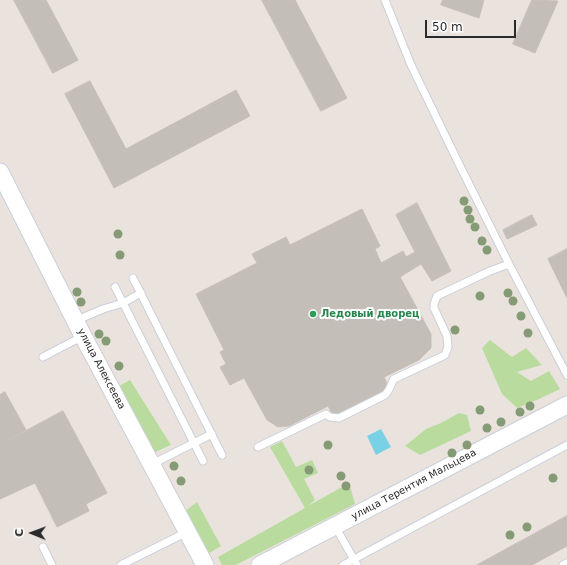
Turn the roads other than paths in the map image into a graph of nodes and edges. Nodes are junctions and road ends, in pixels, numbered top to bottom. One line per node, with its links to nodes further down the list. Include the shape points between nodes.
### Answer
1 (385, 0): 3 (lane, via 411,65)
2 (0, 172): 8 (street, улица Алексеева)
3 (509, 264): 10 (lane); 15 (lane, via 437,296 434,308 447,336 448,346 445,355 394,379 385,395 339,418 326,414)
4 (133, 278): 6 (lane)
5 (115, 287): 7 (lane)
6 (141, 293): 7 (lane); 12 (lane)
7 (123, 303): 8 (lane, via 103,309); 13 (lane)
8 (79, 329): 9 (lane); 18 (street, улица Алексеева)
9 (43, 357)
10 (567, 375)
11 (567, 405): 19 (street, улица Терентия Мальцева)
12 (212, 434): 13 (lane); 16 (lane)
13 (194, 443): 17 (lane); 18 (lane)
14 (567, 445): 22 (lane)
15 (258, 447)
16 (222, 455)
17 (203, 461)
18 (152, 464): 20 (street, улица Алексеева)
19 (335, 526): 22 (lane); 27 (street, улица Терентия Мальцева)
20 (187, 532): 25 (lane); 26 (street, улица Алексеева)
21 (43, 547): 24 (lane)
22 (355, 562): 28 (lane)
23 (567, 563): 29 (lane)
24 (52, 565)
25 (122, 565)
26 (205, 565)
27 (260, 565)
28 (343, 565)
29 (563, 565)

